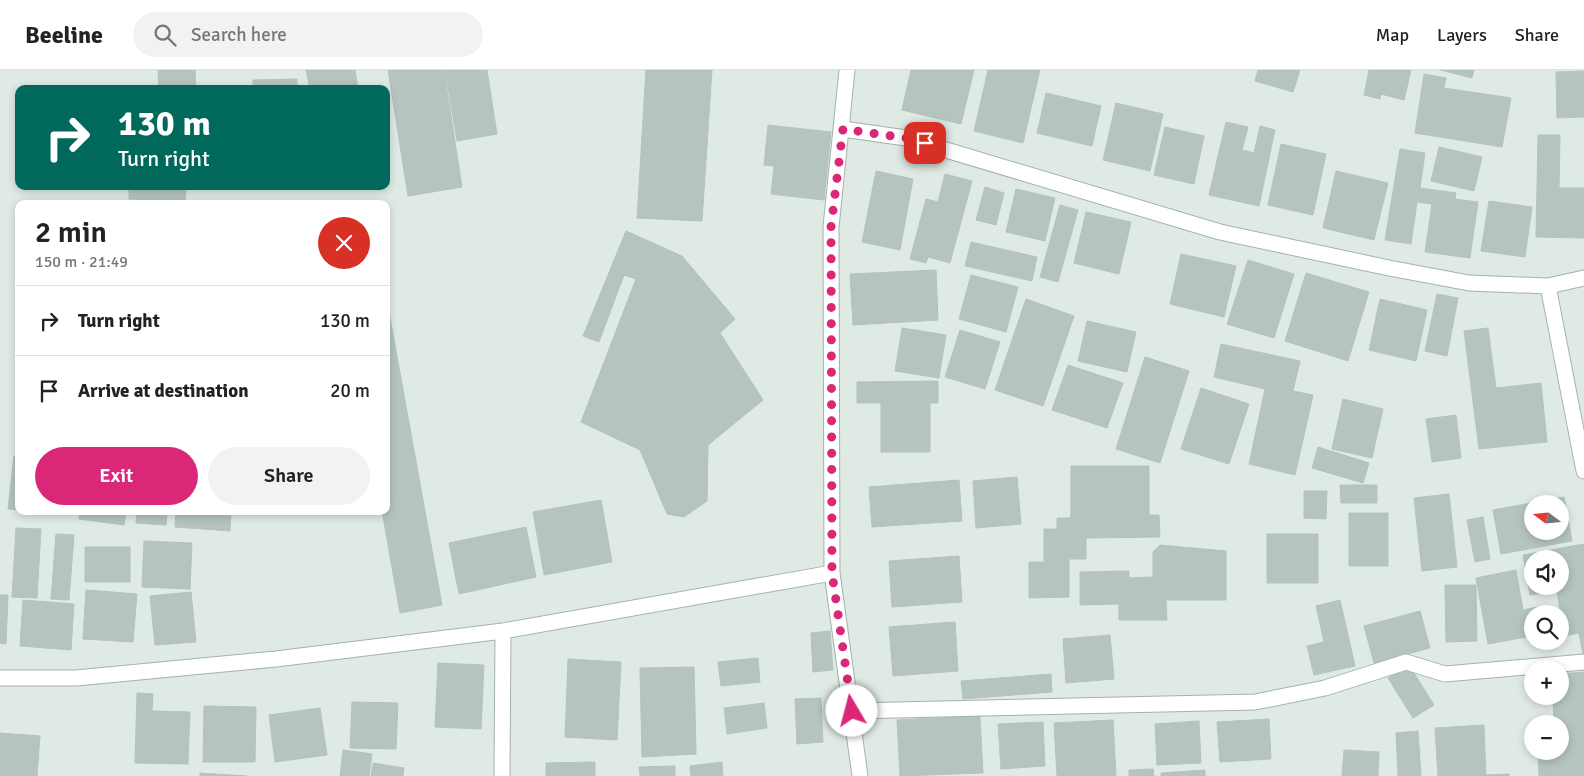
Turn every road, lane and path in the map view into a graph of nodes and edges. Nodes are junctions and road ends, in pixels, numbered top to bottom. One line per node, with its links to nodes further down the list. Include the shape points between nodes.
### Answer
1 (848, 70): 2 (street)
2 (843, 129): 4 (street, via 906,138 1220,232 1469,283); 6 (street, via 831,227)
3 (1584, 278): 4 (street)
4 (1548, 286): 5 (street)
5 (1584, 471)
6 (832, 573): 7 (street); 10 (street)
7 (503, 631): 9 (street, via 86,677); 11 (street)
8 (1584, 662): 10 (street, via 1445,674 1406,662 1325,688 1255,702)
9 (0, 678)
10 (852, 711): 12 (street)
11 (502, 776)
12 (860, 776)

